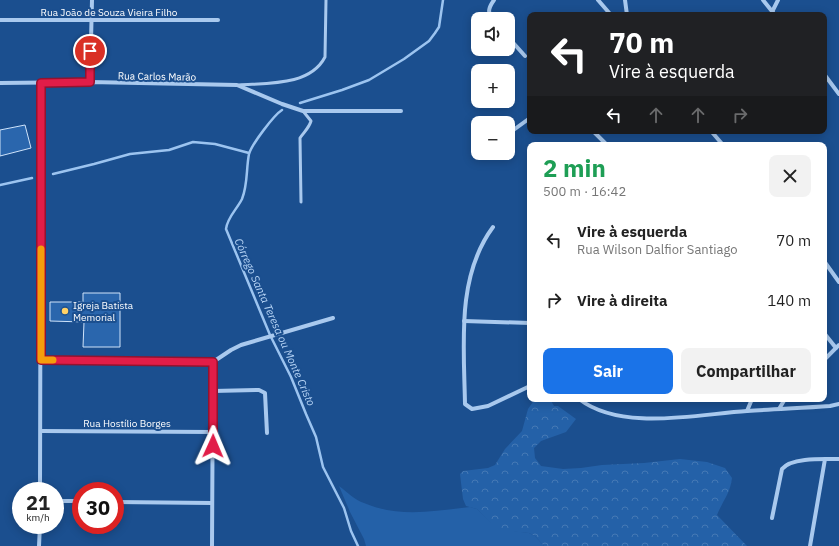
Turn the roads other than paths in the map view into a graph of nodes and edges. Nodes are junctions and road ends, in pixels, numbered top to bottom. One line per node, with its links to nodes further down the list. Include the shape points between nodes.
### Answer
1 (92, 0): 13 (street)
2 (326, 0): 22 (lane, via 325,57 316,70 307,76 282,82)
3 (494, 0): 8 (street)
4 (598, 0): 9 (street)
5 (626, 0): 10 (street)
6 (763, 0): 11 (street)
7 (778, 0): 12 (street)
8 (488, 12)
9 (608, 12)
10 (627, 12)
11 (772, 12)
12 (773, 12)
13 (91, 19): 14 (street, Rua João de Souza Vieira Filho); 15 (street, Rua João de Souza Vieira Filho); 19 (street)
14 (0, 20)
15 (218, 20)
16 (515, 44): 17 (street)
17 (526, 56)
18 (827, 78): 23 (street)
19 (90, 82): 21 (street, Rua Carlos Marão); 22 (street, Rua Carlos Marão)
20 (0, 83): 21 (street, Rua Carlos Marão)
21 (41, 83): 42 (street)
22 (237, 85): 24 (street)
23 (839, 94)
24 (302, 111): 25 (street); 32 (lane, via 311,121 300,138)
25 (401, 111)
26 (527, 120): 27 (street)
27 (515, 129)
28 (596, 134): 30 (street)
29 (713, 134): 31 (street)
30 (604, 142)
31 (720, 142)
32 (301, 202)
33 (493, 227): 37 (street, via 484,238 474,261)
34 (827, 265): 35 (street)
35 (839, 282)
36 (334, 318): 43 (street, via 241,345)
37 (464, 321): 38 (street); 44 (street, via 465,404 472,409 488,406)
38 (527, 323)
39 (827, 336): 40 (street)
40 (838, 346): 41 (street)
41 (827, 357)
42 (41, 360): 43 (street); 52 (street)
43 (213, 362): 45 (street)
44 (527, 387)
45 (213, 391): 53 (street); 54 (street, via 259,390 265,393)
46 (585, 402): 51 (street, via 603,411 629,417 669,419)
47 (751, 402): 51 (street)
48 (783, 402): 50 (street)
49 (839, 404): 50 (street)
50 (779, 409): 51 (street)
51 (747, 411)
52 (41, 431): 53 (street, Rua Hostílio Borges); 57 (street)
53 (213, 432): 59 (street)
54 (267, 433)
55 (825, 459): 56 (street); 60 (street, via 793,462 782,468); 64 (street)
56 (839, 459)
57 (40, 482)
58 (124, 502): 59 (street)
59 (212, 503): 63 (street)
60 (772, 518)
61 (40, 534): 62 (street)
62 (39, 546)
63 (212, 546)
64 (810, 546)

